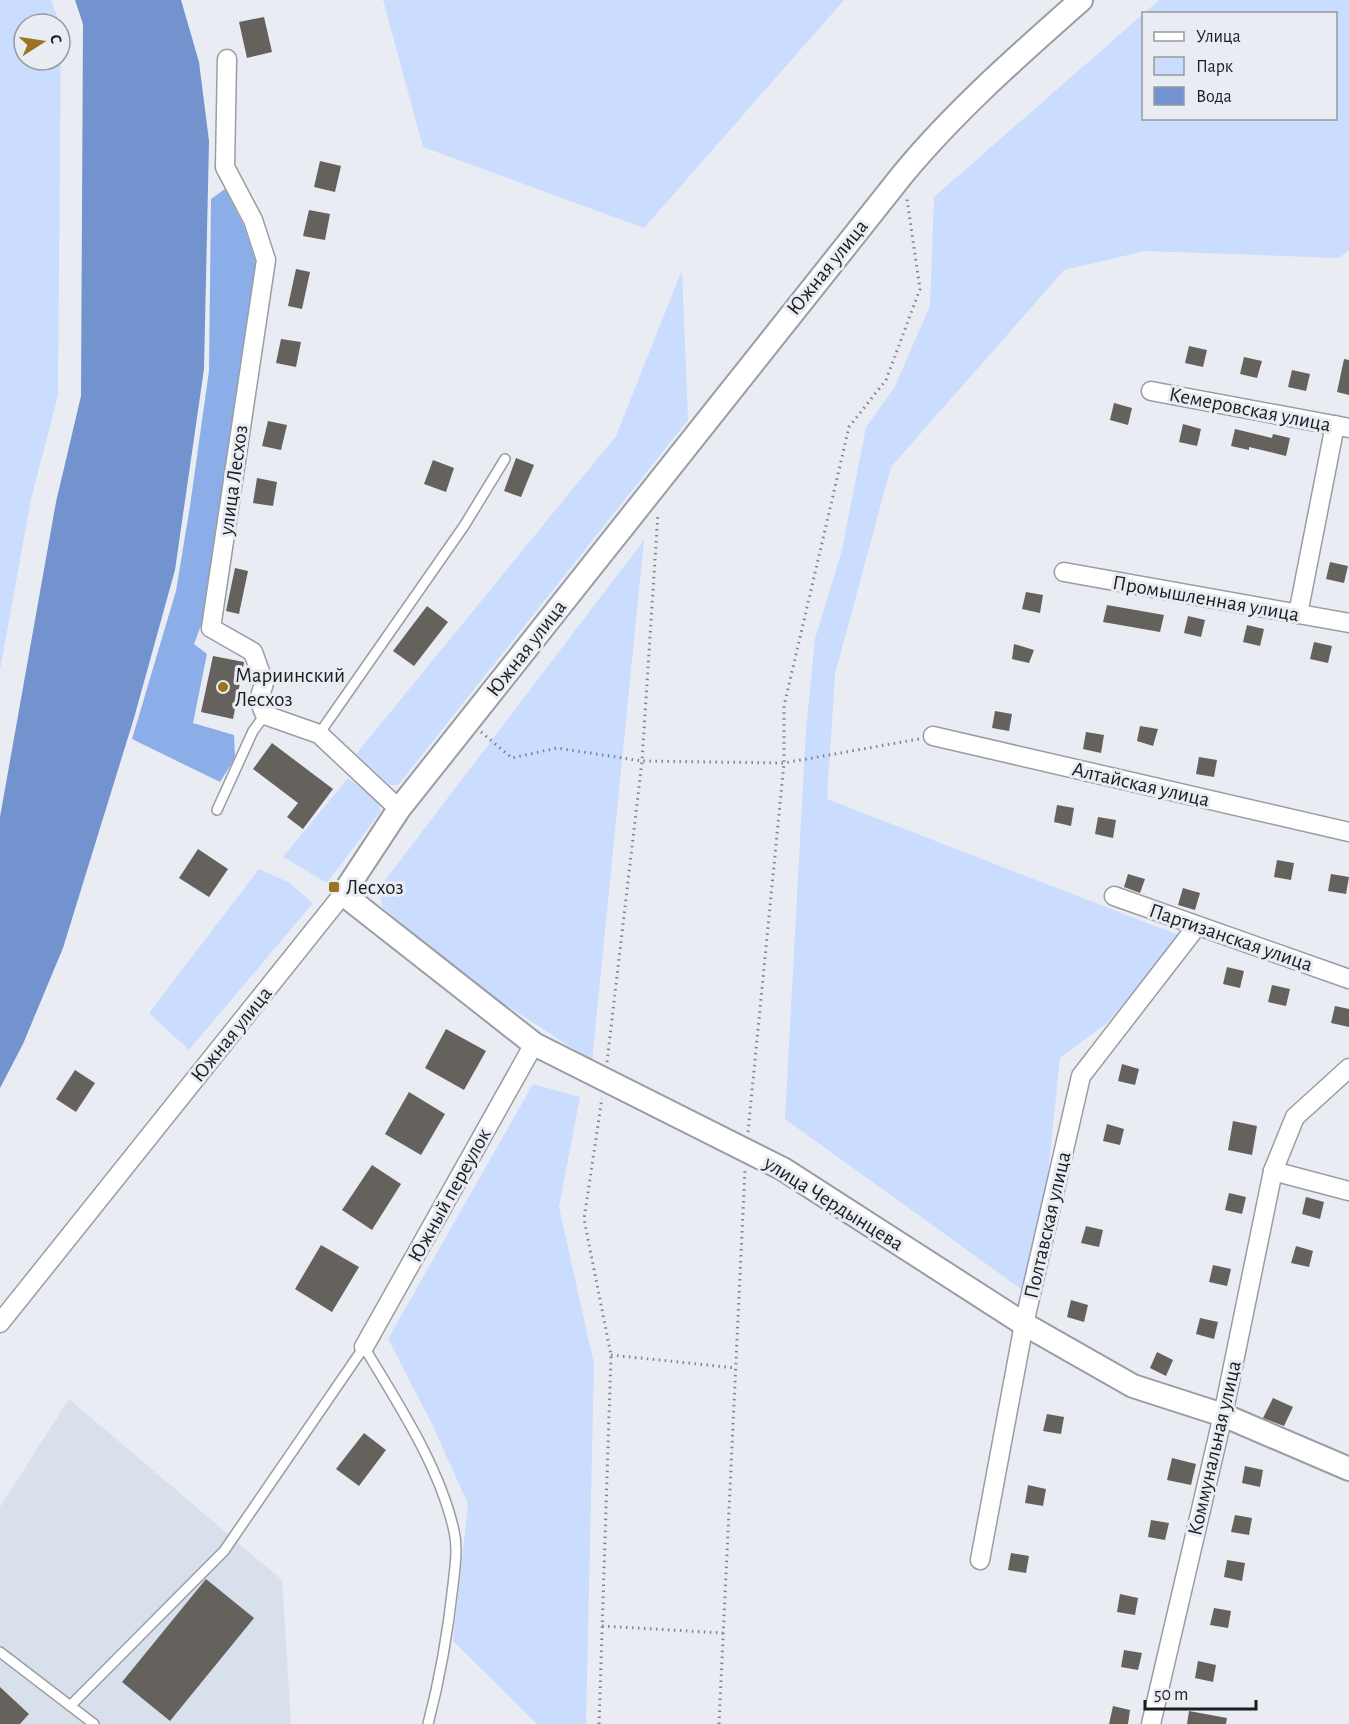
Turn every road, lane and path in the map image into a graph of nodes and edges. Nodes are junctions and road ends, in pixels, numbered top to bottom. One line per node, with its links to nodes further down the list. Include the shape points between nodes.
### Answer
1 (1081, 0): 3 (street, Южная улица, via 933,137)
2 (227, 60): 10 (street, улица Лесхоз, via 225,167 253,220 266,260 211,628 253,652 264,683 259,700)
3 (903, 174): 11 (street, Южная улица); 14 (path, via 920,289 886,380 849,427 784,706)
4 (1151, 391): 5 (street, Кемеровская улица)
5 (1342, 427): 8 (street)
6 (505, 459): 12 (lane, via 458,536)
7 (1064, 572): 8 (street, Промышленная улица)
8 (1298, 614): 9 (street, Промышленная улица)
9 (1349, 623)
10 (265, 715): 12 (street); 16 (lane)
11 (469, 720): 14 (path, via 512,758 557,748 642,761); 15 (street, Южная улица)
12 (319, 734): 15 (street)
13 (933, 736): 14 (path); 17 (street, Алтайская улица)
14 (784, 763): 24 (path)
15 (399, 809): 18 (street, Южная улица)
16 (217, 810)
17 (1349, 832)
18 (342, 894): 22 (street, улица Чердынцева); 27 (street, Южная улица)
19 (1114, 896): 20 (street, Партизанская улица)
20 (1197, 926): 21 (street, Партизанская улица); 28 (street, Полтавская улица, via 1081,1076)
21 (1349, 979)
22 (534, 1044): 24 (street, улица Чердынцева); 29 (street, Южный переулок)
23 (1349, 1068): 25 (street, Коммунальная улица, via 1295,1117)
24 (746, 1150): 28 (street, улица Чердынцева, via 783,1169); 31 (path)
25 (1273, 1171): 26 (street); 32 (street, Коммунальная улица)
26 (1349, 1191)
27 (0, 1323)
28 (1024, 1324): 32 (street, улица Чердынцева, via 1133,1386); 34 (street, Полтавская улица)
29 (364, 1347): 38 (lane, via 224,1551); 40 (lane, via 406,1417 439,1486 454,1531 456,1556 448,1634)
30 (611, 1355): 31 (path)
31 (736, 1368): 36 (path)
32 (1223, 1415): 33 (street, улица Чердынцева); 42 (street, Коммунальная улица)
33 (1349, 1469)
34 (980, 1560)
35 (602, 1626): 36 (path)
36 (724, 1634): 41 (path)
37 (0, 1652): 38 (lane)
38 (72, 1704): 39 (lane)
39 (94, 1724)
40 (428, 1724)
41 (719, 1724)
42 (1151, 1724)

